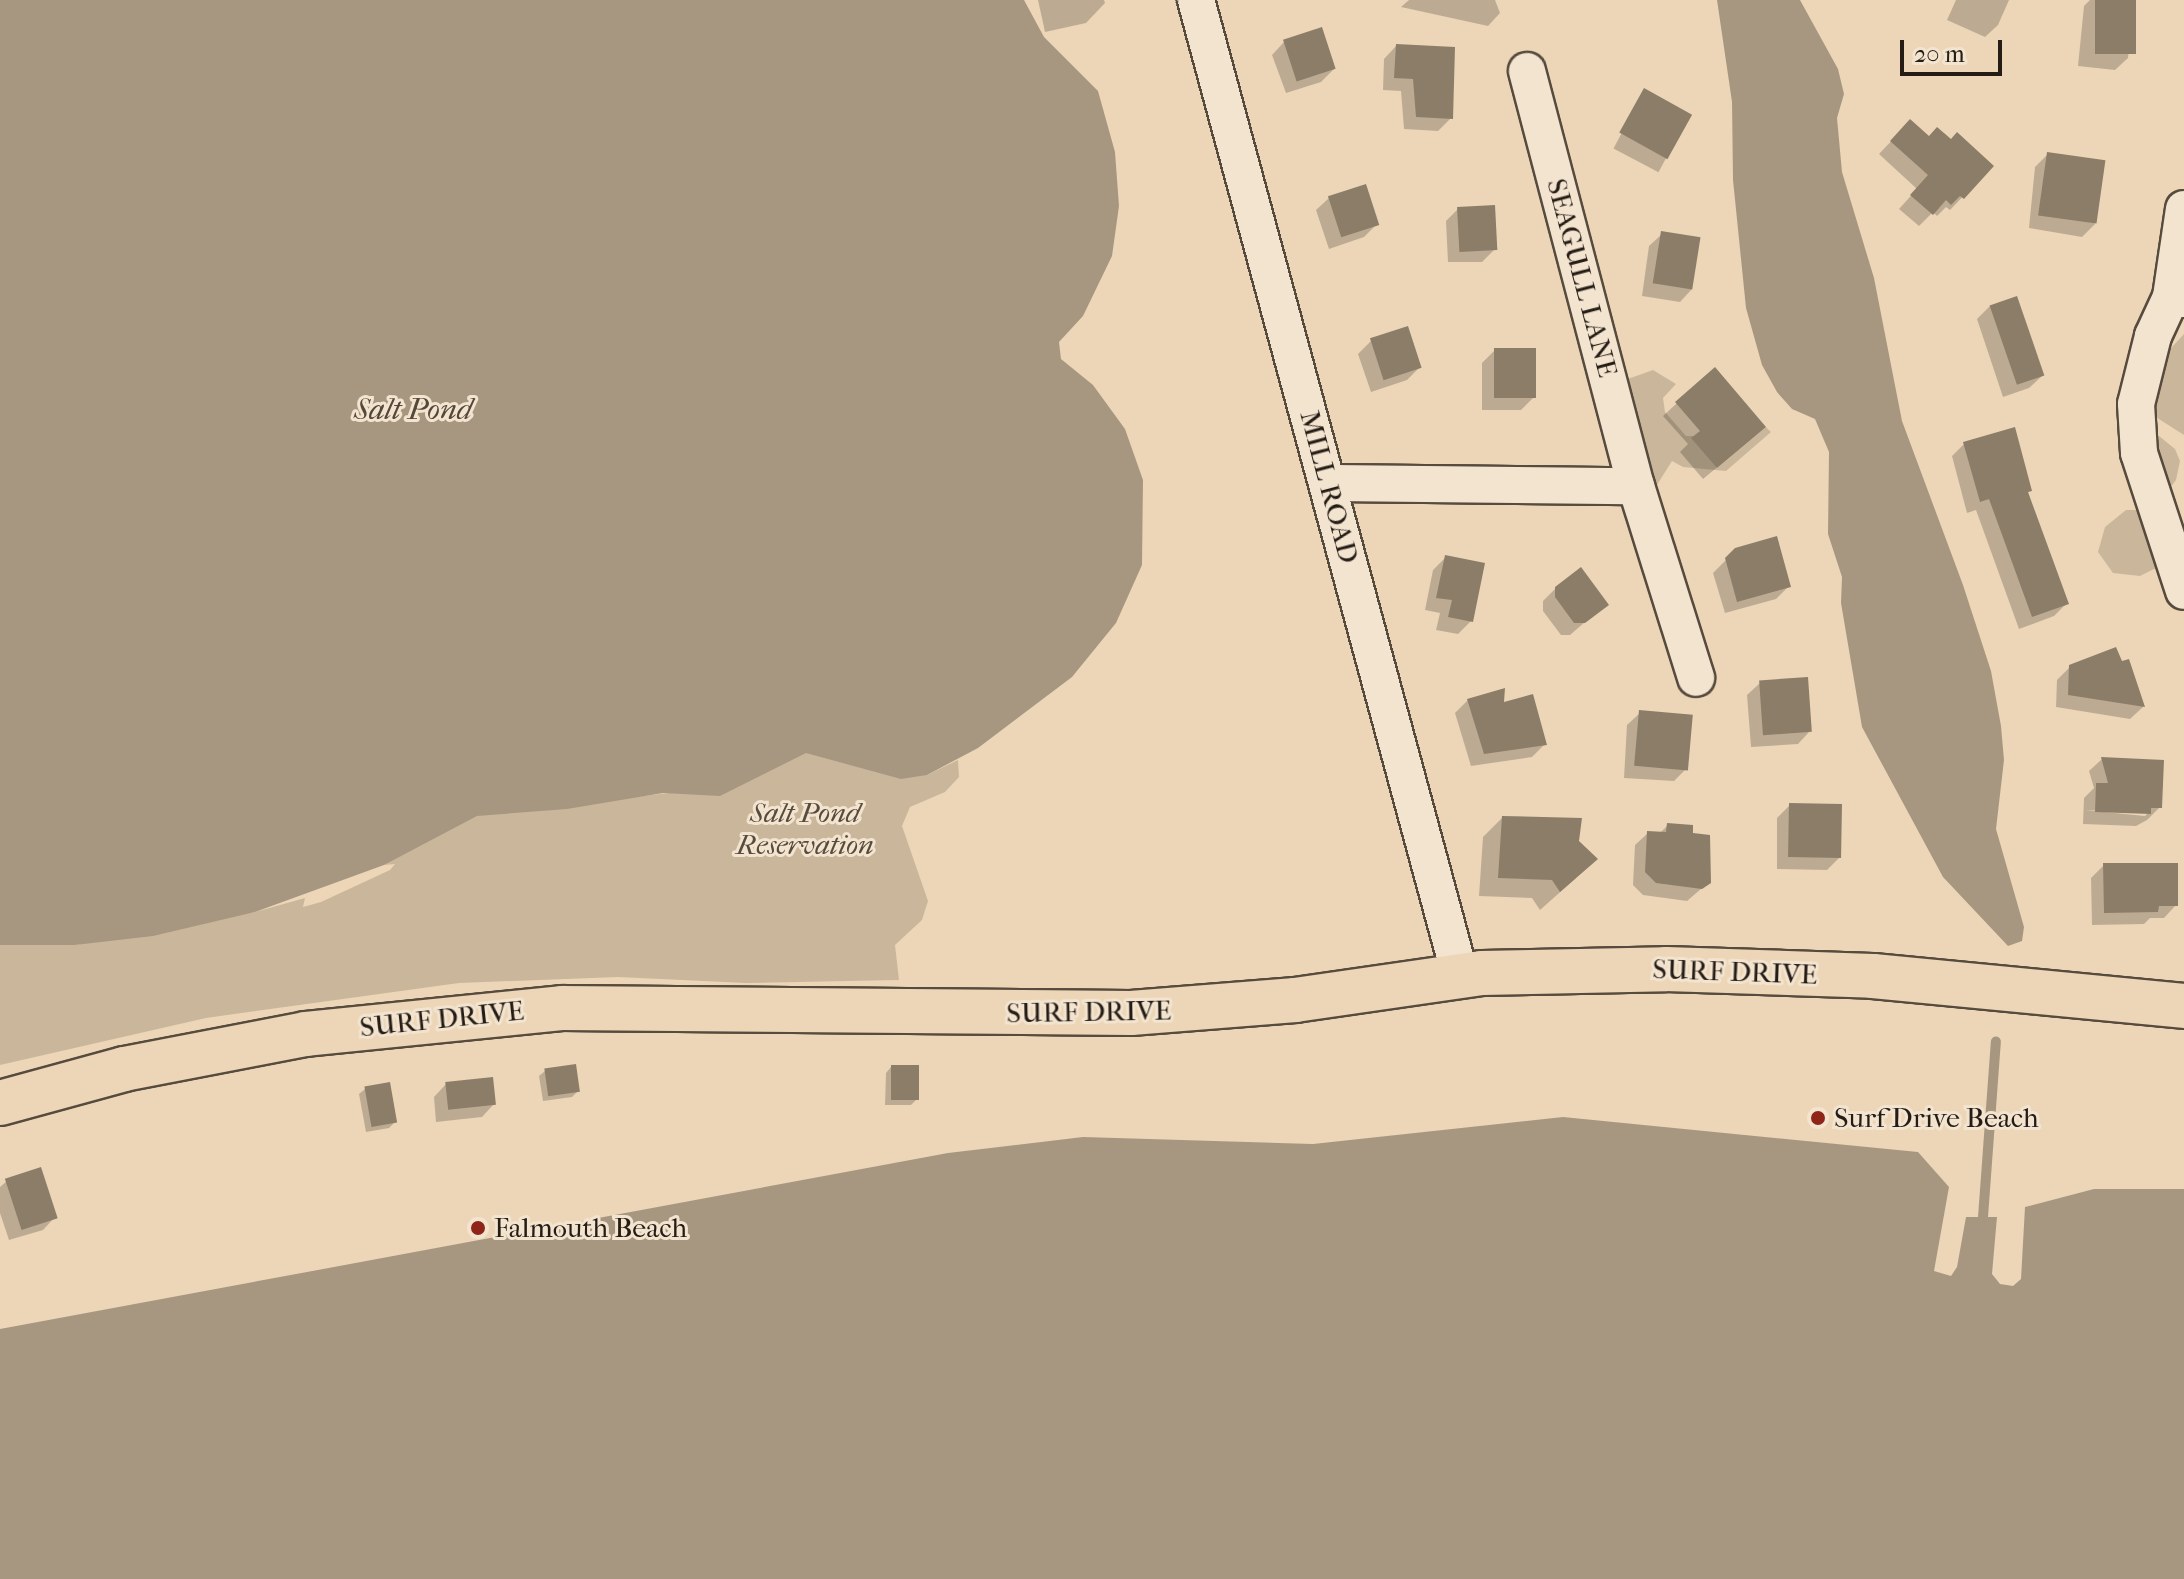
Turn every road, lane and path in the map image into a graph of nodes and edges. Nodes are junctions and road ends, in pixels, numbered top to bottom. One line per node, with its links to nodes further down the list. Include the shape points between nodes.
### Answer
1 (1196, 0): 5 (street, MILL ROAD)
2 (1527, 71): 6 (street, SEAGULL LANE)
3 (2184, 209): 4 (street)
4 (2177, 298): 7 (street, via 2145,355 2136,430)
5 (1328, 483): 6 (street); 9 (street, MILL ROAD)
6 (1636, 486): 8 (street, SEAGULL LANE)
7 (2184, 591)
8 (1696, 678)
9 (1460, 975): 10 (main road, SURF DRIVE, via 1607,969 1821,974); 11 (main road, SURF DRIVE, via 1295,1000 1131,1013 607,1007 502,1011 306,1034 124,1069)
10 (2184, 1006)
11 (0, 1103)

